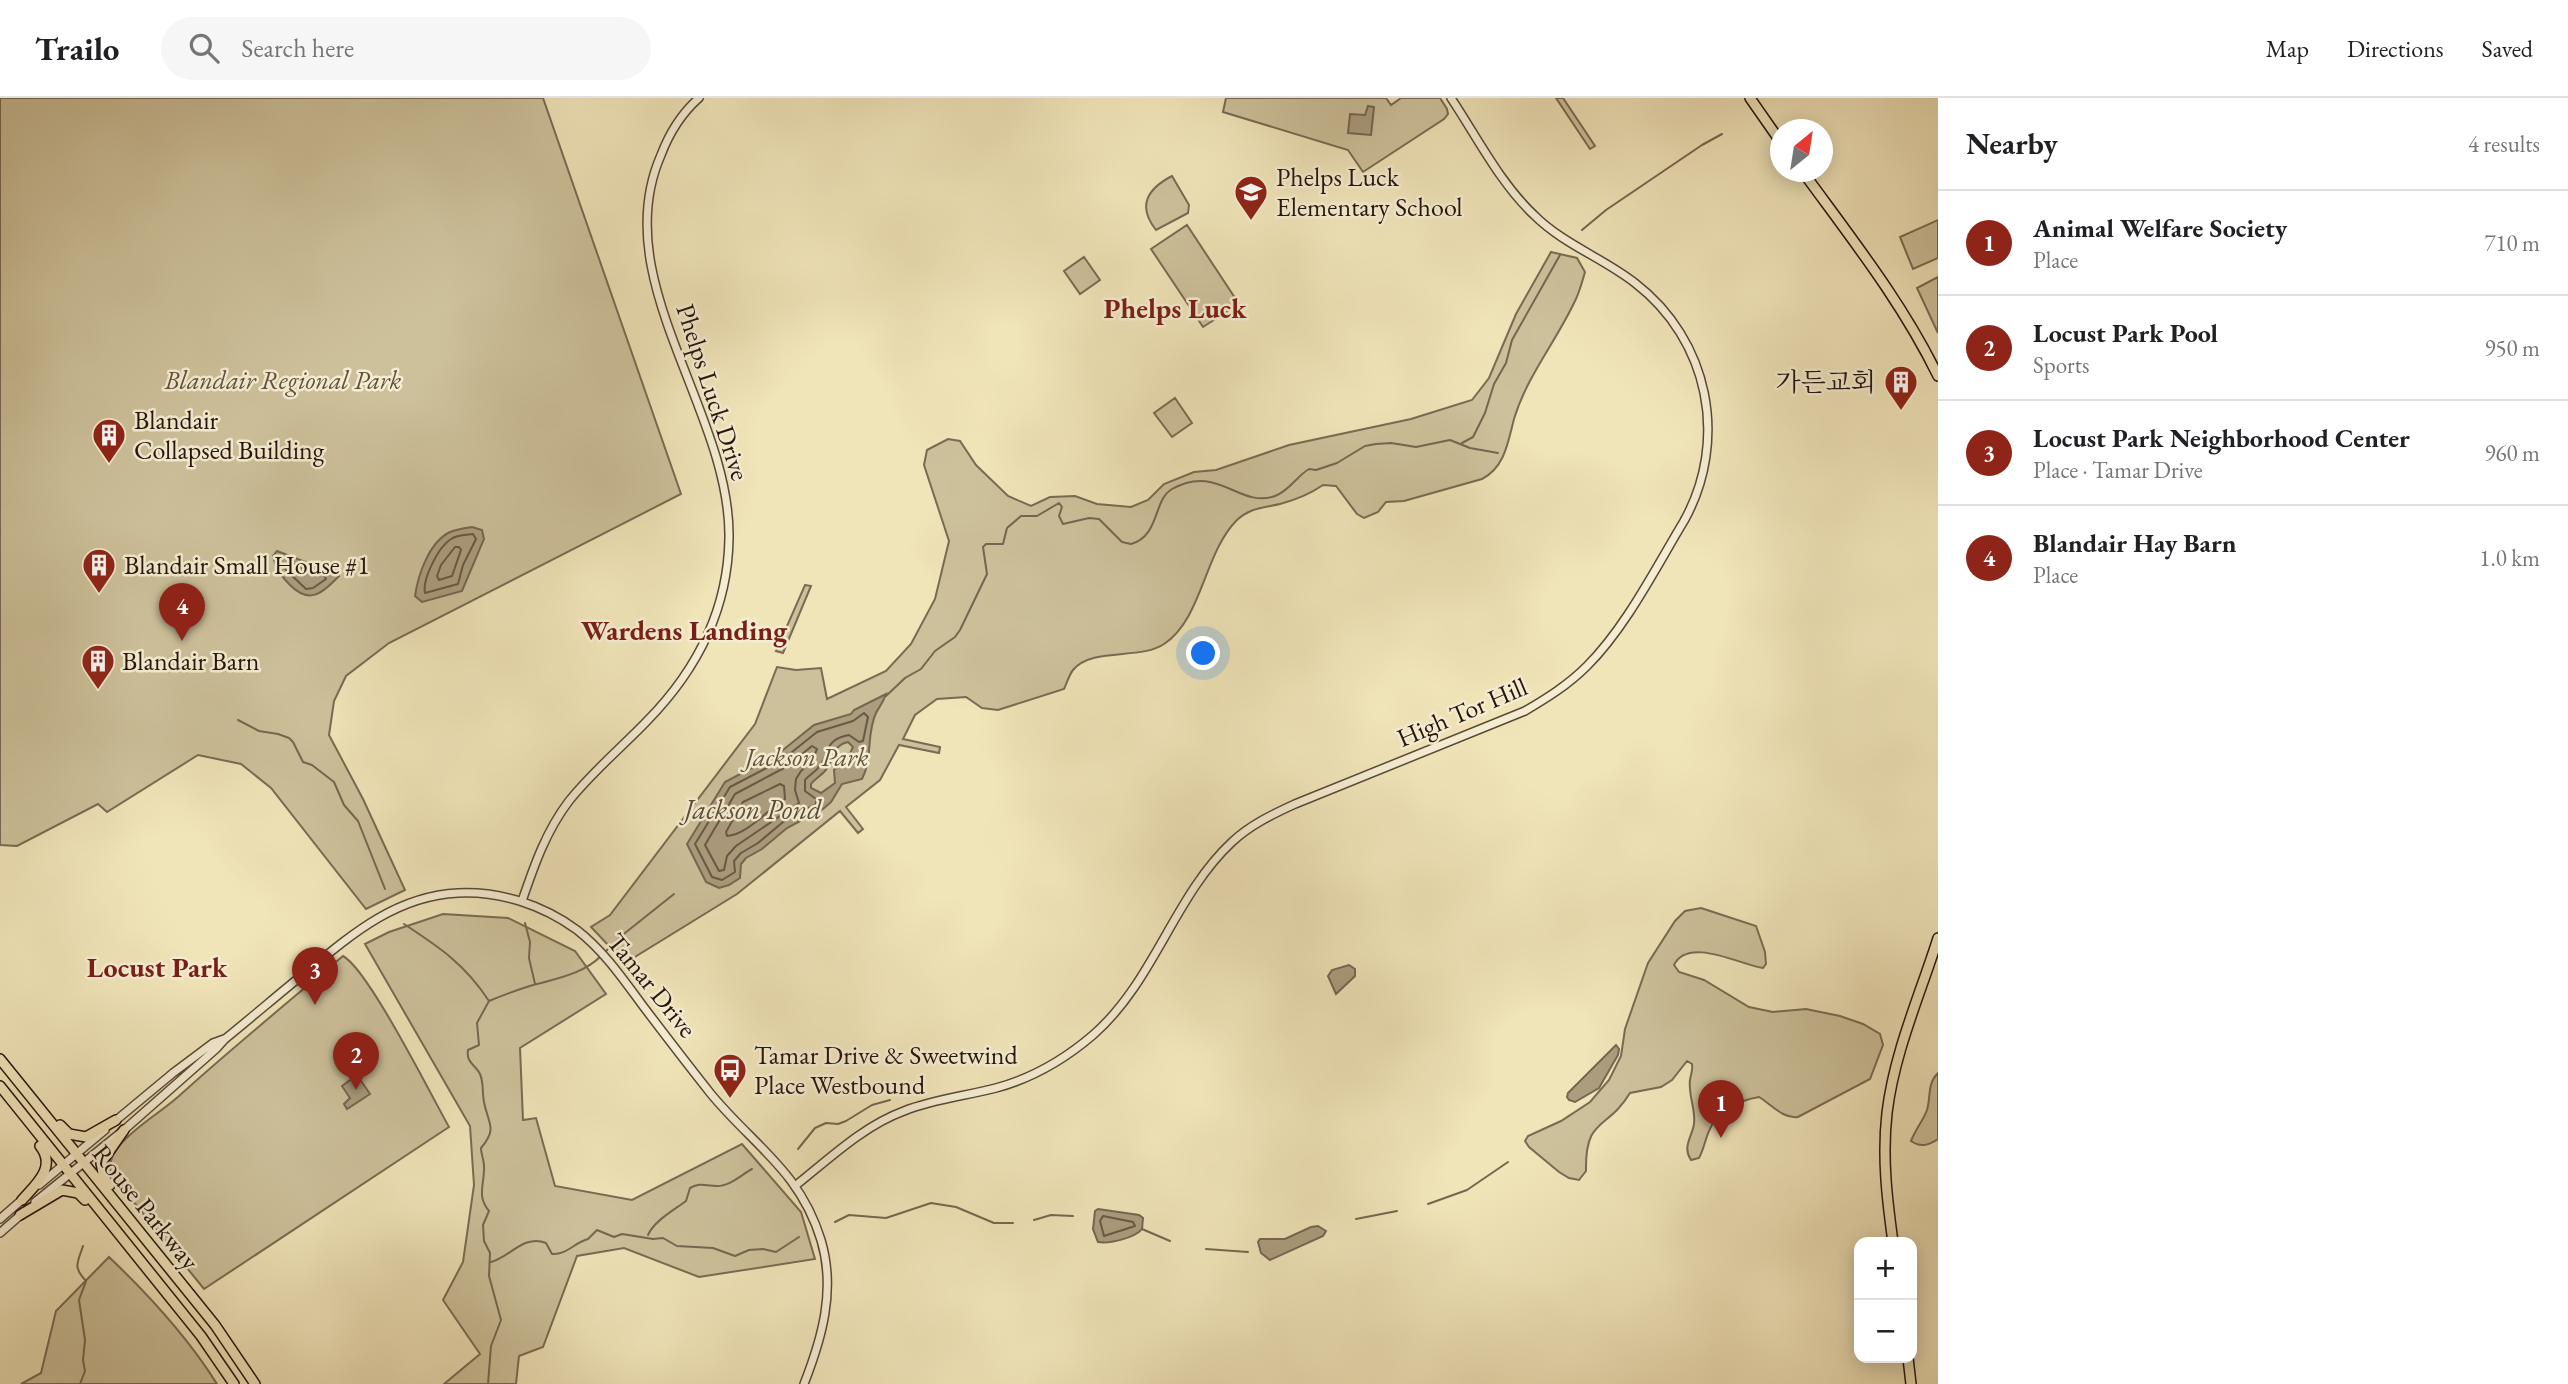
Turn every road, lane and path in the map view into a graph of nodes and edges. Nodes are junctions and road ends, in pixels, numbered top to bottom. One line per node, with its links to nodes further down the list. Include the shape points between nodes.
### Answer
1 (699, 98): 7 (street, Phelps Luck Drive, via 678,123 658,160 646,229 652,271 724,485 729,538 722,598 704,645 681,684 592,774 558,817)
2 (1451, 98): 19 (street, High Tor Hill, via 1530,211 1634,282 1665,311 1687,342 1703,383 1709,431 1704,473 1684,521 1613,635 1558,691 1525,711 1261,820 1210,866 1122,1004 1079,1046 1021,1080 903,1111 866,1132)
3 (1749, 98): 4 (main road)
4 (1770, 127)
5 (1810, 182): 6 (main road, via 1879,276)
6 (1938, 376)
7 (522, 901): 9 (street, Tamar Drive, via 457,893 399,906 354,933); 19 (street, Tamar Drive, via 562,921 597,947 710,1093)
8 (1938, 938): 24 (main road, via 1900,1054 1888,1111 1886,1182)
9 (225, 1039): 13 (street, Tamar Drive, via 213,1043); 14 (street, Tamar Drive)
10 (3, 1063): 13 (main road, via 69,1134 86,1137); 15 (main road, Rouse Parkway)
11 (0, 1086): 17 (main road, Rouse Parkway)
12 (0, 1095): 20 (main road, via 47,1156 44,1174)
13 (116, 1120): 15 (street, Tamar Drive)
14 (124, 1130): 16 (street, Tamar Drive); 25 (main road, via 103,1157 101,1171)
15 (76, 1153): 16 (main road, Rouse Parkway); 17 (street, Tamar Drive)
16 (84, 1162): 18 (street, Tamar Drive); 25 (main road, Rouse Parkway)
17 (62, 1164): 18 (main road, Rouse Parkway); 20 (street, Tamar Drive)
18 (70, 1173): 21 (street, Tamar Drive); 26 (main road, Rouse Parkway)
19 (795, 1186): 30 (street, Tamar Drive, via 822,1242 828,1288 820,1340)
20 (22, 1200): 22 (street, Tamar Drive)
21 (20, 1215): 23 (street, Tamar Drive); 26 (main road, via 57,1192 78,1194)
22 (0, 1219)
23 (0, 1233)
24 (1892, 1237)
25 (150, 1245): 29 (main road, Rouse Parkway, via 215,1325)
26 (157, 1281): 28 (main road, Rouse Parkway)
27 (1909, 1363): 31 (main road)
28 (234, 1384)
29 (255, 1384)
30 (804, 1384)
31 (1911, 1384)

